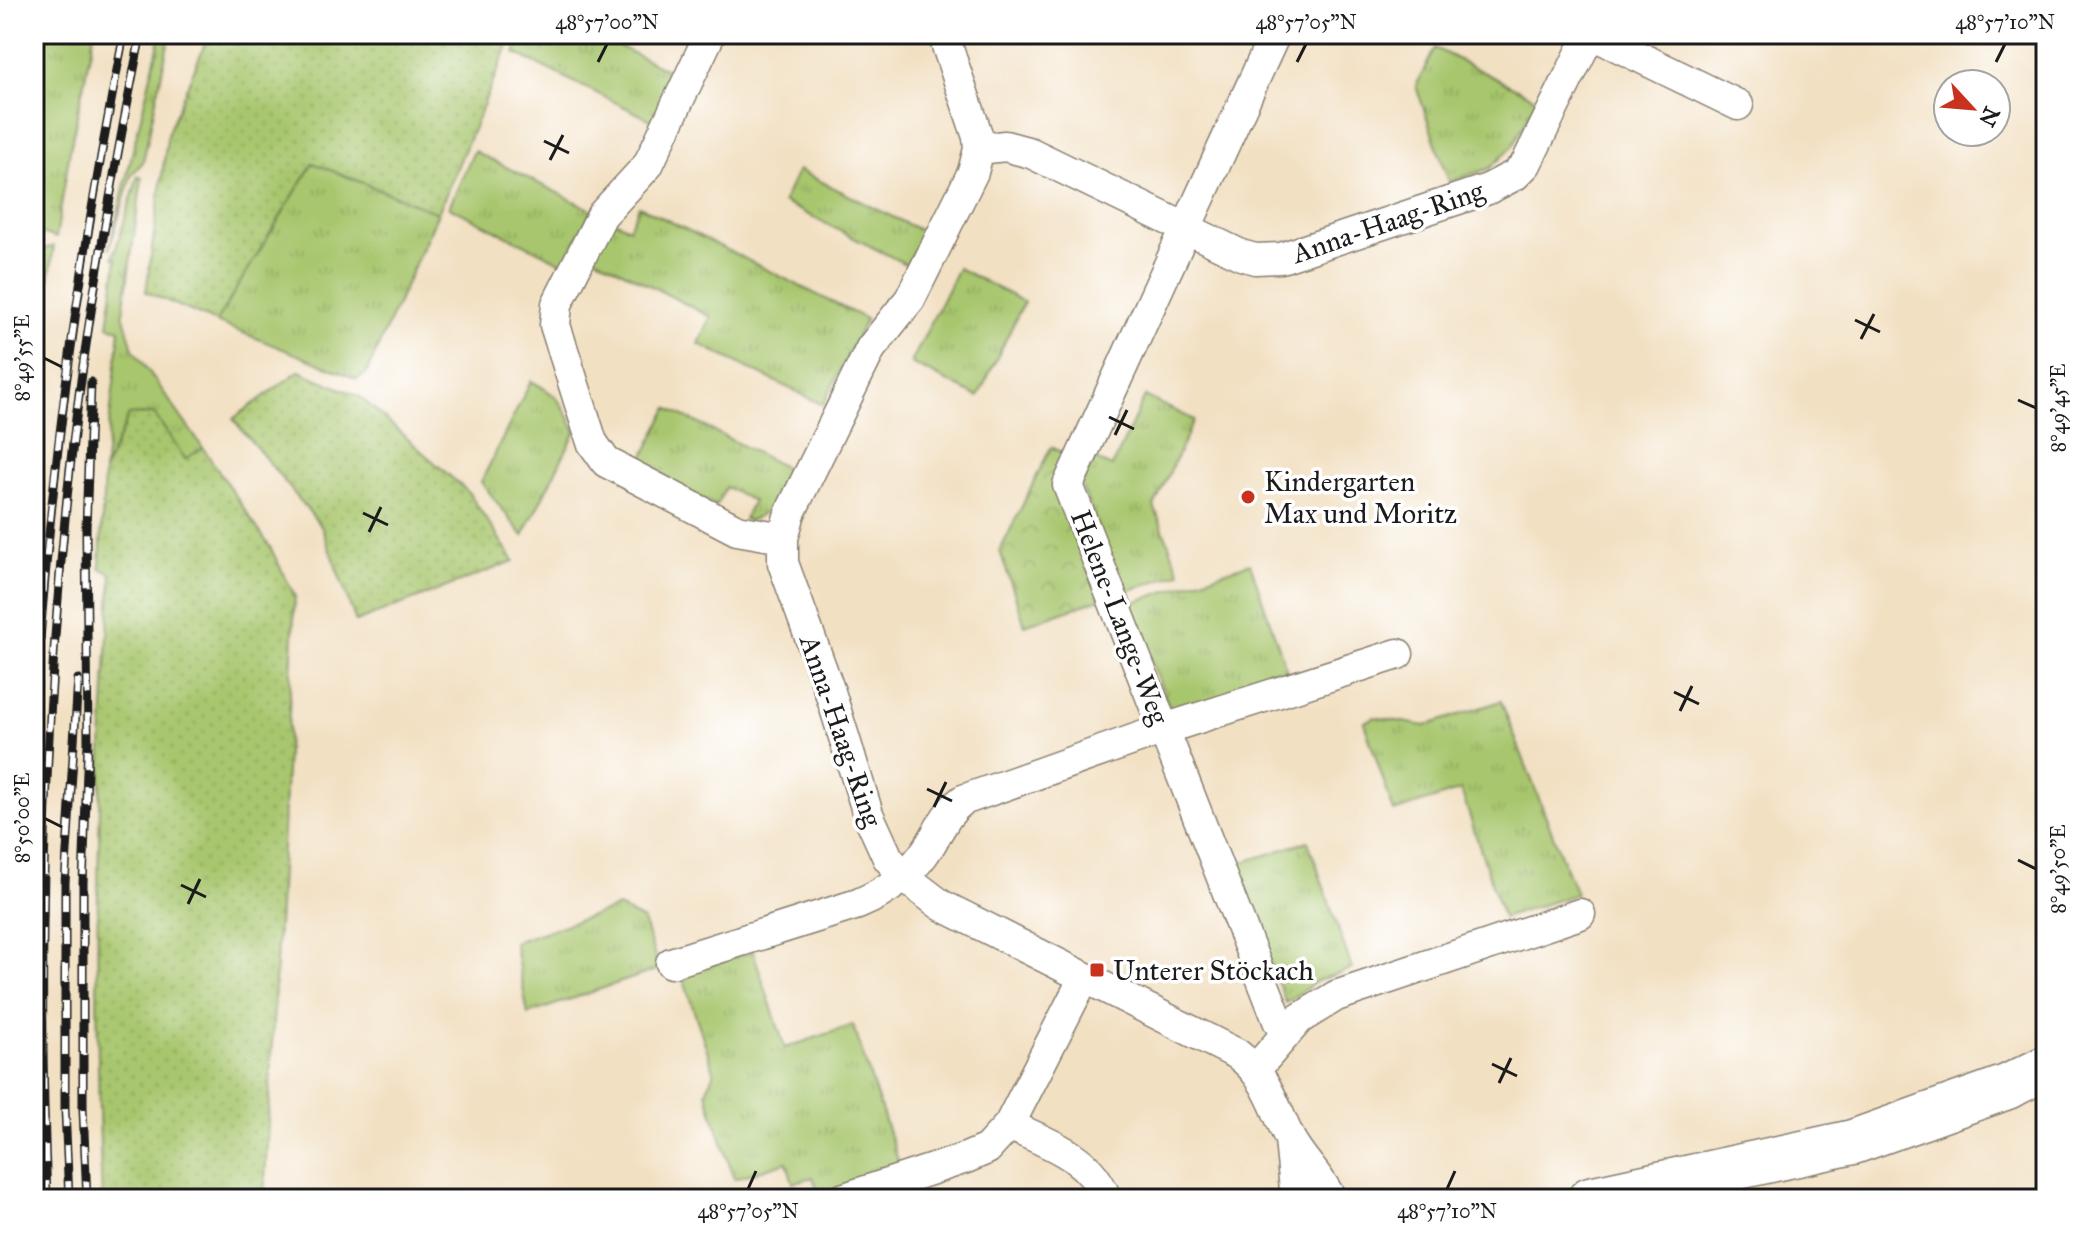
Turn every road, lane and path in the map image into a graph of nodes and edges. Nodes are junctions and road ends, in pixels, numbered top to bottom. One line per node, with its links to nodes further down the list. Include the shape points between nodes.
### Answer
1 (710, 34): 8 (street, via 648,165 602,215 589,238 557,304 555,325 592,442 606,462 737,530)
2 (943, 34): 6 (street)
3 (1275, 34): 7 (street, Helene-Lange-Weg)
4 (1591, 34): 5 (street); 7 (street, Anna-Haag-Ring, via 1526,164 1504,182 1281,258 1241,255)
5 (1738, 105)
6 (979, 149): 7 (street, Anna-Haag-Ring, via 1005,146 1031,153); 8 (street, Anna-Haag-Ring, via 973,172 910,299 871,348 790,513)
7 (1187, 228): 10 (street, Helene-Lange-Weg, via 1068,485)
8 (783, 538): 11 (street, Anna-Haag-Ring, via 783,563 868,814 888,858)
9 (1398, 654): 10 (street)
10 (1164, 729): 11 (street, via 963,800 950,810 930,846); 15 (street, Helene-Lange-Weg, via 1279,1023)
11 (903, 876): 13 (street, via 883,894 858,904); 14 (street, Anna-Haag-Ring, via 941,905)
12 (1580, 914): 15 (street, via 1336,996)
13 (671, 963)
14 (1084, 978): 17 (street, Anna-Haag-Ring, via 1212,1040); 18 (street)
15 (1287, 1030): 17 (street)
16 (2046, 1068): 24 (main road, via 1853,1142)
17 (1256, 1069): 19 (street, Anna-Haag-Ring)
18 (1009, 1125): 20 (street, via 987,1149); 21 (street, via 1090,1169)
19 (1290, 1138): 22 (street, Anna-Haag-Ring); 23 (street, Anna-Haag-Ring)
20 (842, 1199)
21 (1106, 1199)
22 (1296, 1199)
23 (1331, 1199)
24 (1590, 1199)

